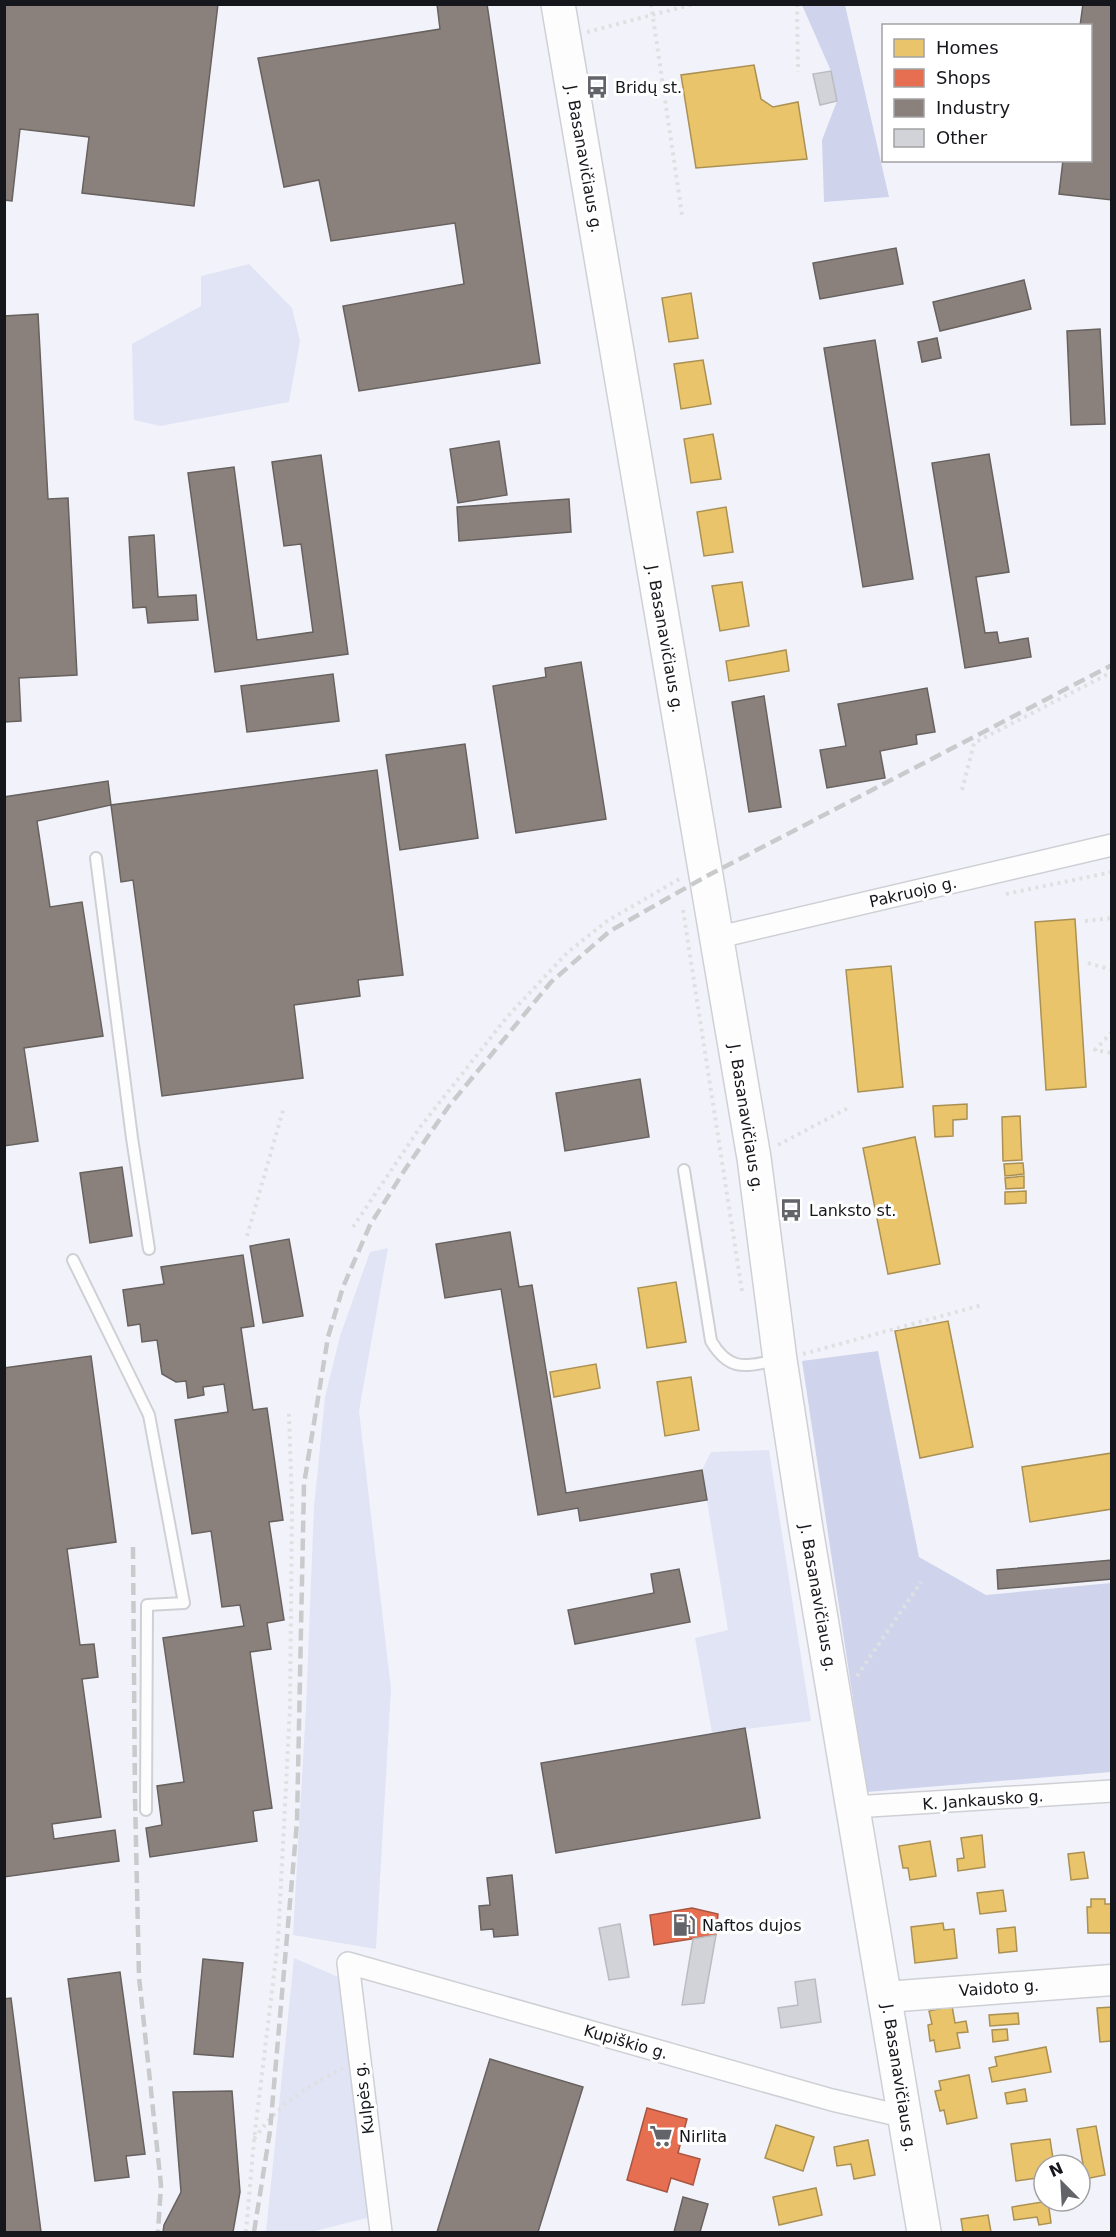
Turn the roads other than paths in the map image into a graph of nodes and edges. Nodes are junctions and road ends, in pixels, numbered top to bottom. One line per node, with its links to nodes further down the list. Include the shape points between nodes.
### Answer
1 (558, 4): 4 (main road, J. Basanavičiaus g.)
2 (1112, 845): 4 (street, Pakruojo g.)
3 (96, 858): 6 (lane)
4 (715, 938): 8 (main road, J. Basanavičiaus g., via 754,1158)
5 (684, 1170): 8 (lane, via 711,1341 731,1364 747,1366)
6 (149, 1249)
7 (73, 1260): 11 (lane, via 148,1415 184,1603 147,1605)
8 (780, 1360): 10 (main road, J. Basanavičiaus g.)
9 (1112, 1791): 10 (street, K. Jankausko g.)
10 (854, 1807): 14 (main road, J. Basanavičiaus g.)
11 (146, 1810)
12 (348, 1963): 15 (street, Kupiškio g., via 832,2100); 16 (street, Kulpės g.)
13 (1112, 1980): 14 (main road, Vaidoto g.)
14 (886, 1997): 15 (main road, J. Basanavičiaus g.)
15 (906, 2117): 17 (main road, J. Basanavičiaus g.)
16 (381, 2232)
17 (924, 2232)

